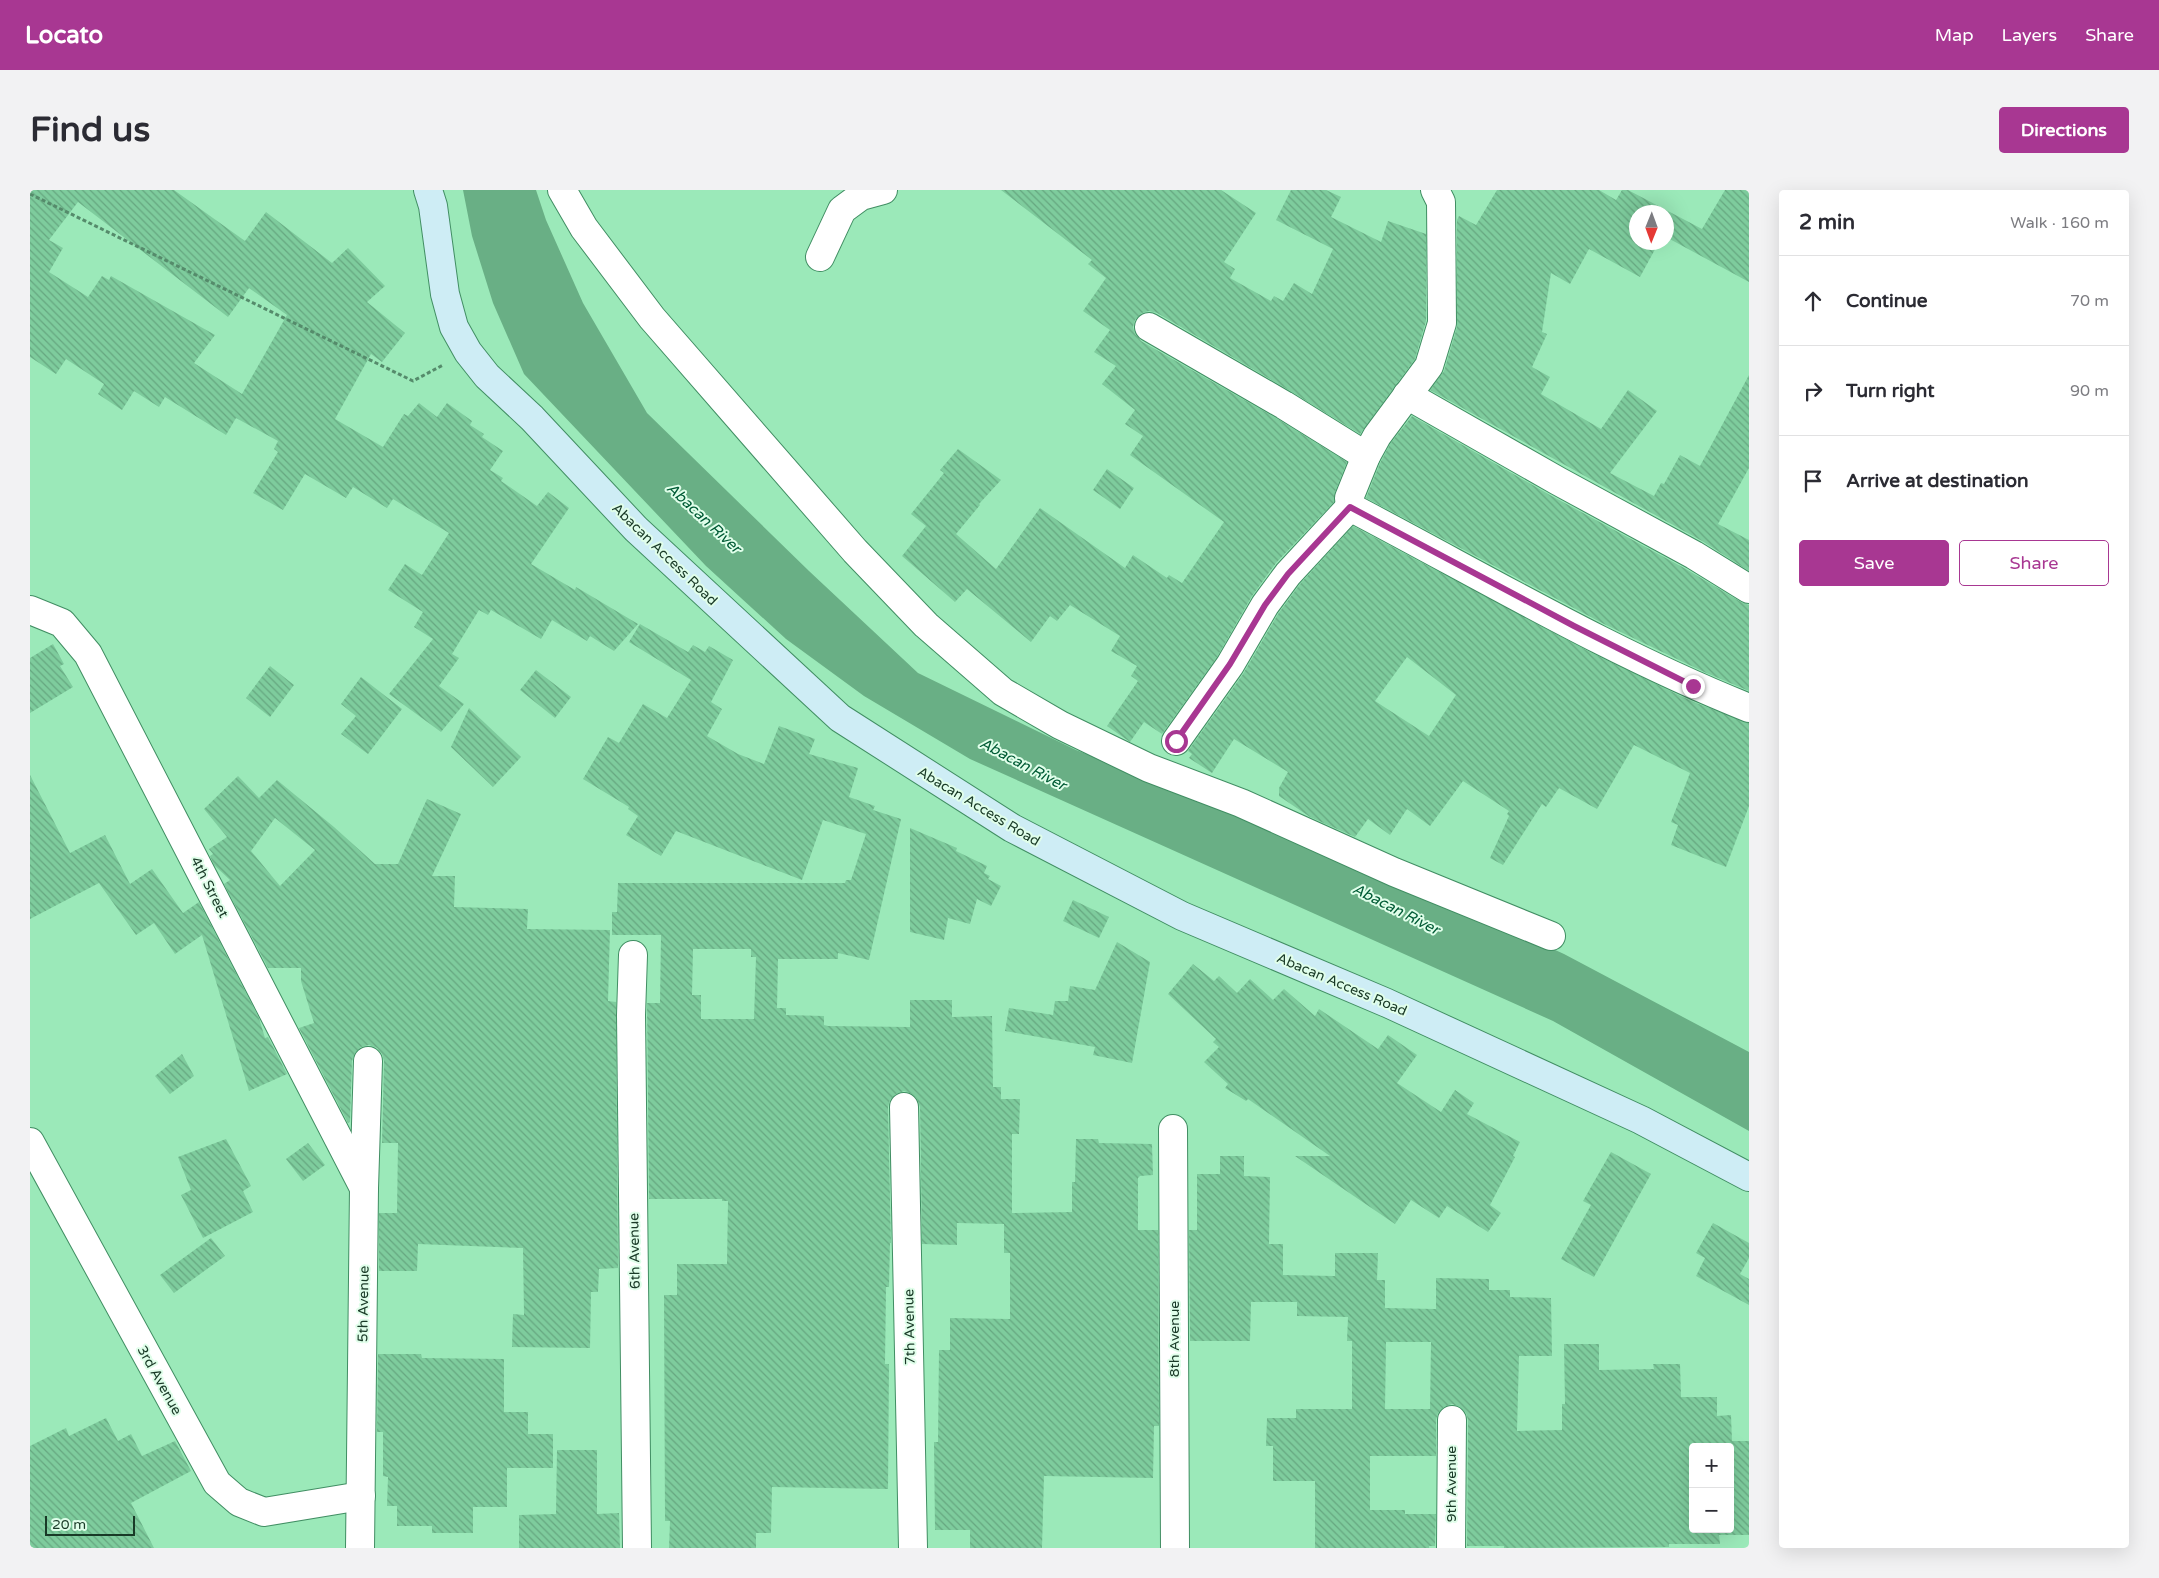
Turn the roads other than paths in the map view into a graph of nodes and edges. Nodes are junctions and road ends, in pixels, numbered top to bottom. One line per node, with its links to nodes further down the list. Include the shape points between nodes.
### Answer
1 (428, 190): 20 (street, Abacan Access Road, via 445,294 454,327 468,352 487,376 532,418 636,529 840,718 1012,828 1182,916 1469,1040 1641,1120)
2 (562, 190): 14 (street, via 584,228 652,318 856,551 926,625 1003,692 1060,725 1149,768 1241,803 1394,872)
3 (883, 190): 5 (street, via 861,196 842,210)
4 (1435, 190): 7 (street, via 1441,202 1442,323 1429,366)
5 (820, 257)
6 (1149, 327): 8 (street)
7 (1407, 395): 8 (street); 10 (street)
8 (1366, 456): 9 (street, via 1349,498)
9 (1350, 507): 12 (street, via 1693,686); 13 (street, via 1288,574)
10 (1749, 589)
11 (30, 610): 21 (street, 4th Street, via 62,623 88,654)
12 (1749, 708)
13 (1176, 741)
14 (1551, 936)
15 (633, 955): 25 (street, 6th Avenue)
16 (368, 1061): 21 (street, 5th Avenue)
17 (904, 1107): 26 (street, 7th Avenue)
18 (1173, 1129): 27 (street, 8th Avenue)
19 (30, 1142): 23 (street, 3rd Avenue, via 217,1484 239,1502 264,1512)
20 (1749, 1177)
21 (364, 1188): 23 (street, 5th Avenue)
22 (1452, 1420): 28 (street, 9th Avenue)
23 (361, 1496): 24 (street, 5th Avenue)
24 (360, 1548)
25 (637, 1548)
26 (914, 1548)
27 (1175, 1548)
28 (1451, 1548)

